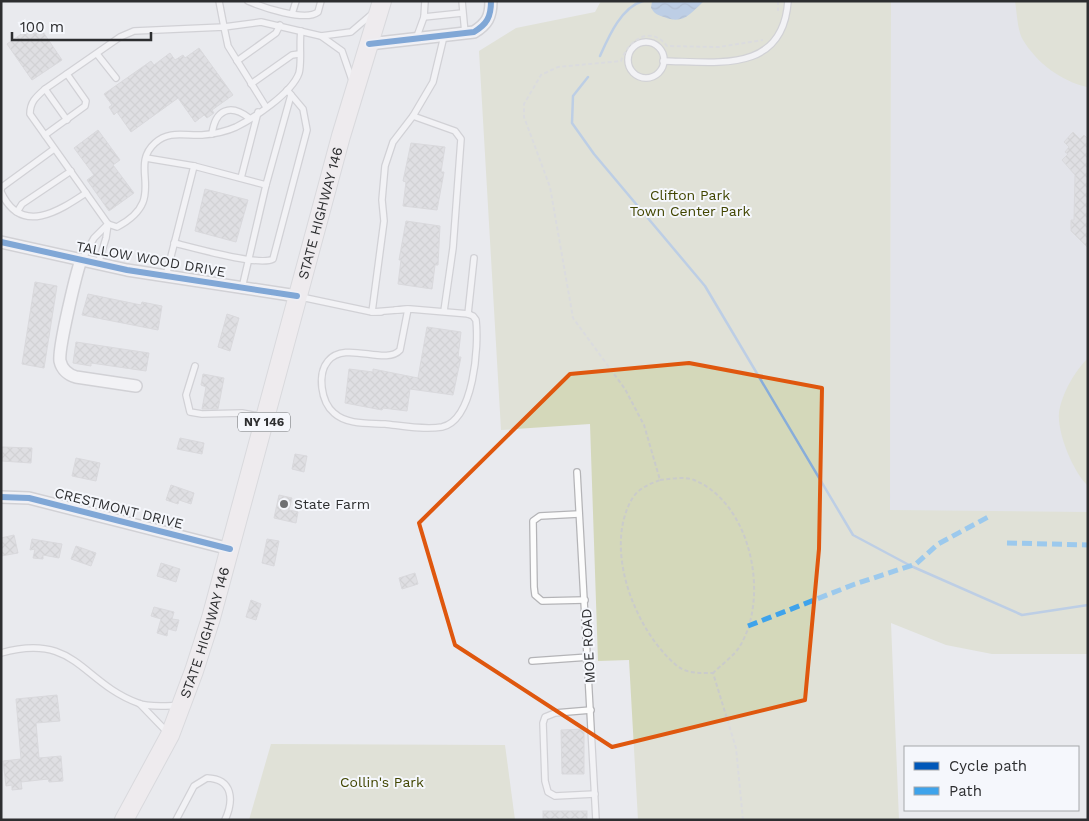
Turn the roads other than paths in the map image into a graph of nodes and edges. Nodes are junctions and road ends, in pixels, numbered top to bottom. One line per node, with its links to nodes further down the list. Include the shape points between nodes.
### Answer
1 (219, 1): 14 (lane)
2 (248, 1): 11 (lane)
3 (296, 1): 11 (lane)
4 (321, 1): 11 (lane, via 315,14)
5 (425, 1): 12 (lane)
6 (462, 1): 10 (lane)
7 (491, 1): 16 (street, via 486,25)
8 (788, 1): 24 (lane, via 781,34 759,54 745,60 722,62)
9 (381, 5): 17 (lane, via 351,32); 20 (main road, STATE HIGHWAY 146 / NY 146)
10 (462, 13): 12 (lane); 16 (lane)
11 (292, 14)
12 (424, 17): 19 (lane)
13 (280, 25): 14 (lane, via 260,22); 15 (lane); 23 (lane, via 276,32)
14 (224, 27): 21 (lane, via 134,31); 23 (lane, via 228,46)
15 (301, 31): 17 (lane); 22 (lane)
16 (465, 33): 18 (street)
17 (321, 36): 28 (lane, via 342,51)
18 (444, 36): 19 (street); 33 (lane, via 433,82)
19 (416, 39): 20 (street)
20 (369, 44): 28 (main road, STATE HIGHWAY 146 / NY 146)
21 (97, 54): 25 (lane); 26 (lane)
22 (299, 54): 27 (lane, via 292,55); 30 (lane, via 298,74)
23 (237, 60): 27 (lane)
24 (663, 61): 24 (lane, via 660,49 650,42 633,47 628,59 634,74 644,78 655,75)
25 (67, 74): 29 (lane); 35 (lane, via 86,101 85,106)
26 (116, 78)
27 (251, 84): 31 (lane)
28 (355, 89): 57 (main road, STATE HIGHWAY 146 / NY 146)
29 (45, 90): 35 (lane); 37 (lane, via 30,106 30,114)
30 (289, 92): 31 (lane); 43 (lane); 53 (lane, via 306,114 304,146 274,256 269,261)
31 (266, 106): 32 (lane)
32 (258, 112): 34 (lane); 42 (lane)
33 (413, 116): 59 (lane, via 455,130 461,139 454,242); 60 (lane, via 394,142 386,166 382,200 384,221)
34 (249, 118): 36 (lane, via 236,127); 36 (lane, via 234,109 226,110 215,121)
35 (67, 120): 37 (lane)
36 (212, 134): 39 (lane, via 169,135 154,144)
37 (45, 135): 38 (lane)
38 (54, 149): 41 (lane); 44 (lane, via 2,186)
39 (146, 158): 40 (lane); 48 (lane, via 145,198 141,209 133,218 117,226)
40 (194, 166): 42 (lane); 50 (lane)
41 (71, 171): 45 (lane); 47 (lane, via 22,204)
42 (241, 178): 43 (lane)
43 (266, 185): 53 (lane)
44 (1, 191): 46 (lane)
45 (86, 192): 47 (lane, via 56,212 41,216); 48 (lane)
46 (3, 199): 47 (lane)
47 (17, 212)
48 (108, 224): 52 (lane, via 94,238); 54 (lane)
49 (1, 242): 52 (street, TALLOW WOOD DRIVE)
50 (174, 243): 53 (lane); 55 (lane)
51 (474, 258): 61 (lane)
52 (81, 260): 54 (street, TALLOW WOOD DRIVE); 63 (street, via 62,348 62,366 76,377)
53 (247, 260): 56 (lane)
54 (98, 264): 55 (street, TALLOW WOOD DRIVE)
55 (166, 276): 56 (street, TALLOW WOOD DRIVE)
56 (242, 288): 57 (street, TALLOW WOOD DRIVE)
57 (297, 296): 60 (lane); 64 (main road, STATE HIGHWAY 146 / NY 146)
58 (408, 309): 59 (lane); 60 (lane); 61 (lane, via 398,353 343,352 329,360 322,372 322,386 326,403 333,413 355,422 420,427 449,424 468,398 475,365 476,320)
59 (444, 311): 61 (lane)
60 (372, 312)
61 (468, 314)
62 (195, 366): 64 (lane, via 186,395 190,412)
63 (136, 386)
64 (265, 417): 68 (main road, STATE HIGHWAY 146 / NY 146)
65 (577, 472): 67 (lane, MOE ROAD)
66 (1, 497): 68 (street, CRESTMONT DRIVE, via 28,498)
67 (580, 514): 69 (lane, MOE ROAD); 69 (lane, via 540,516 533,521 534,587 535,594 542,601)
68 (230, 549): 74 (main road, STATE HIGHWAY 146 / NY 146)
69 (585, 600): 71 (lane, MOE ROAD)
70 (1, 652): 73 (lane, via 38,648 62,653 77,661 112,691)
71 (589, 657): 72 (lane); 75 (lane, MOE ROAD)
72 (532, 661)
73 (140, 704): 74 (lane); 76 (lane)
74 (182, 706): 76 (main road, STATE HIGHWAY 146 / NY 146)
75 (591, 710): 77 (lane, MOE ROAD); 77 (lane, via 555,713 546,717 543,723 545,781 548,792 555,796)
76 (170, 735): 78 (main road, STATE HIGHWAY 146 / NY 146)
77 (595, 794): 81 (lane, MOE ROAD)
78 (124, 820)
79 (176, 820): 80 (lane, via 194,786 207,778 222,781 228,787 231,803)
80 (225, 820)
81 (596, 820)

